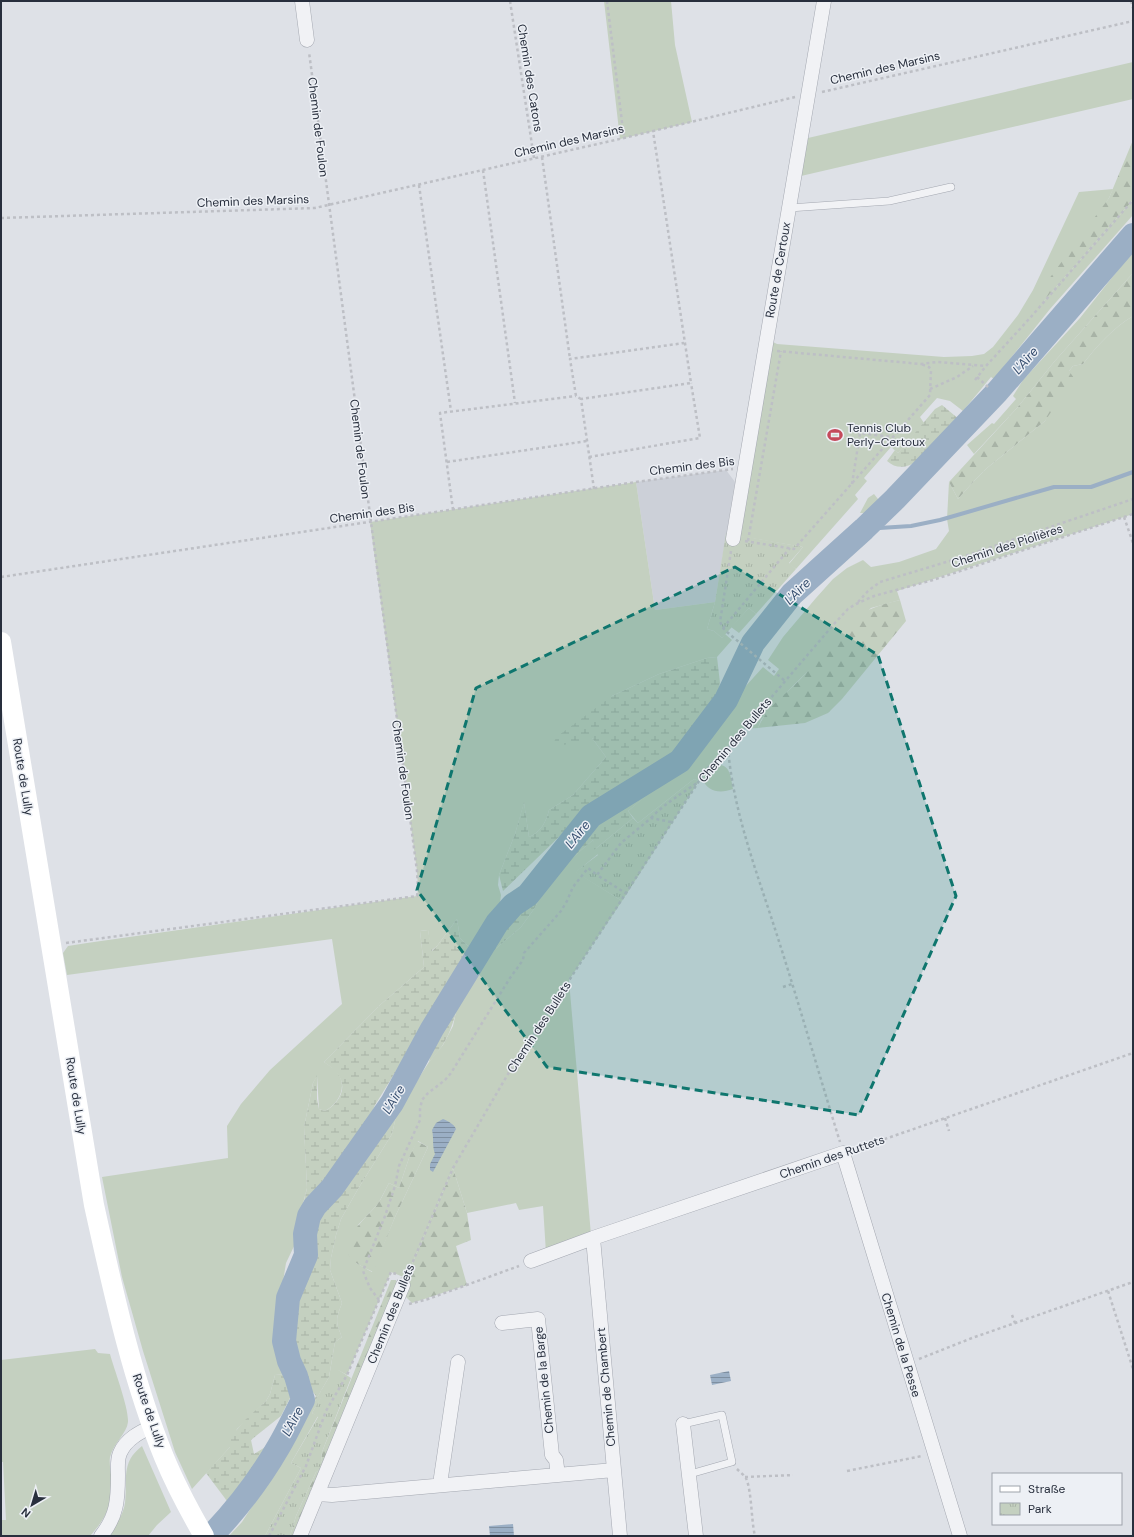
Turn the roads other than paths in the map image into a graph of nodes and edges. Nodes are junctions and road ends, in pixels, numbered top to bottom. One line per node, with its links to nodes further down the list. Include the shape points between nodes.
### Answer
1 (302, 1): 3 (street)
2 (824, 1): 5 (street, Route de Certoux)
3 (307, 40)
4 (951, 187): 5 (lane, via 889,201)
5 (789, 208): 6 (street, Route de Certoux)
6 (734, 539)
7 (1, 642): 15 (main road, Route de Lully, via 94,1205 124,1334)
8 (843, 1153): 9 (street, Chemin des Ruttets); 26 (street, Chemin de la Pesse)
9 (593, 1238): 10 (street, Chemin des Ruttets); 16 (street, Chemin de Chambert)
10 (531, 1262)
11 (404, 1281): 20 (street, Chemin des Bullets)
12 (502, 1323): 18 (street, Chemin de la Barge, via 538,1319 552,1455 556,1460)
13 (458, 1362): 19 (street)
14 (683, 1424): 17 (street); 17 (lane, via 722,1415 732,1462)
15 (153, 1426): 21 (street, via 135,1435 120,1453 116,1511); 22 (main road, Route de Lully, via 164,1457)
16 (614, 1470): 18 (street); 24 (street, Chemin de Chambert)
17 (690, 1474): 25 (street)
18 (558, 1475): 19 (street)
19 (440, 1484): 20 (street, via 332,1495)
20 (317, 1494): 23 (street, Chemin des Bullets)
21 (100, 1536)
22 (204, 1536)
23 (300, 1536)
24 (620, 1536)
25 (696, 1536)
26 (960, 1536)

